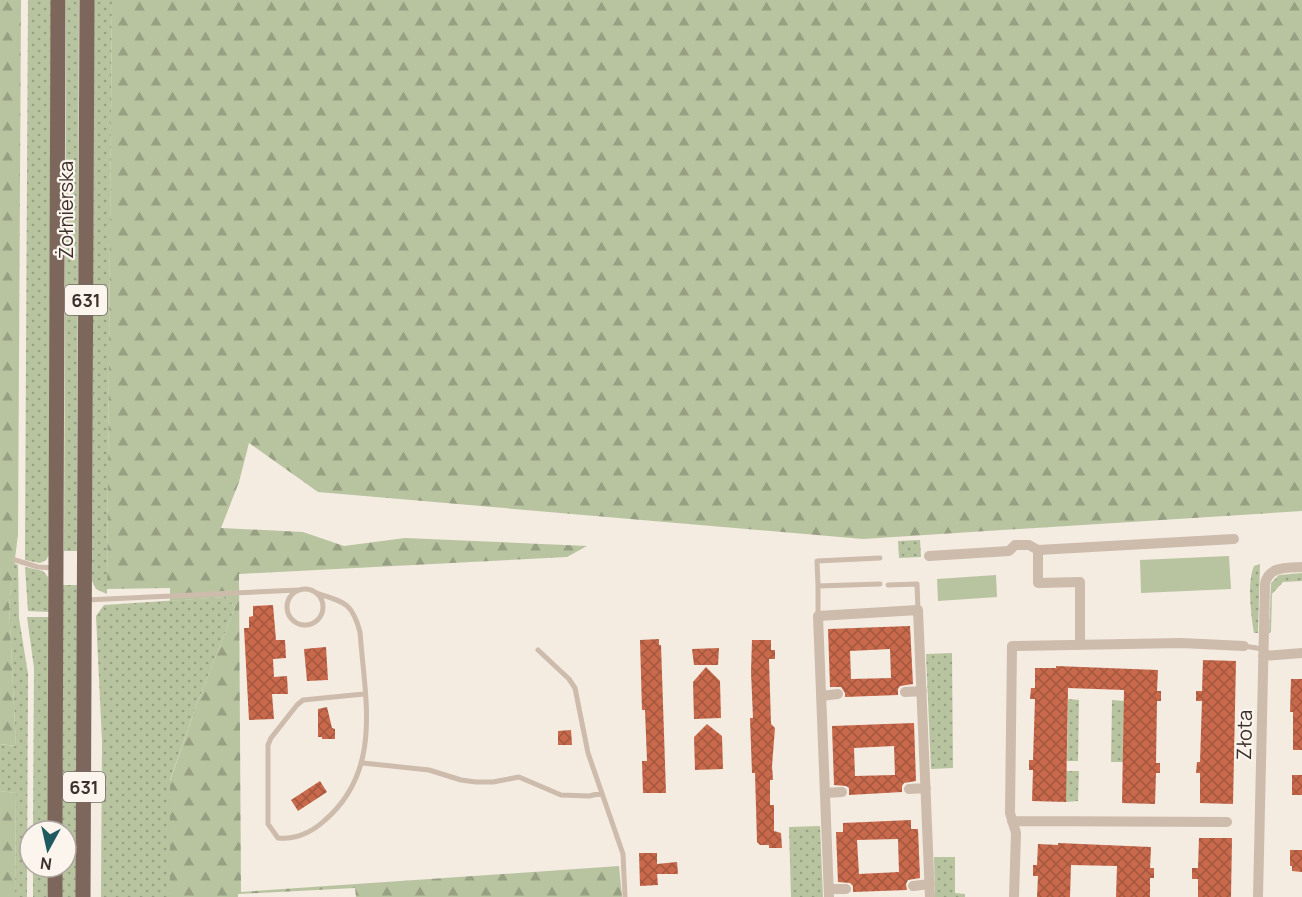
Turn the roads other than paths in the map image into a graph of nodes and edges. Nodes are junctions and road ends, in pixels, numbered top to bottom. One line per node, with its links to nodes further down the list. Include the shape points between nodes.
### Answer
1 (58, 0): 9 (main road, Żołnierska / 631)
2 (87, 0): 15 (main road, Żołnierska / 631)
3 (1234, 539): 4 (street)
4 (1038, 550): 5 (street, via 1015,545 1009,551); 18 (street, via 1038,583 1080,582)
5 (929, 556)
6 (880, 558): 12 (lane, via 817,561)
7 (15, 560): 9 (lane)
8 (1302, 567): 21 (street, Złota, via 1277,569 1269,575 1265,584)
9 (56, 568): 34 (main road, Żołnierska / 631)
10 (880, 584): 12 (lane)
11 (888, 585): 16 (lane, via 917,584)
12 (818, 586): 17 (lane)
13 (299, 590): 14 (lane); 14 (lane, via 287,604 290,616 299,624 311,624 321,616 322,604); 15 (lane)
14 (316, 593): 25 (lane, via 352,609 360,632)
15 (85, 600): 43 (main road, 631)
16 (918, 610): 17 (street); 23 (street)
17 (818, 616): 27 (street)
18 (1080, 645): 19 (street); 35 (street, via 1012,646)
19 (1244, 646): 21 (lane)
20 (538, 650): 32 (lane, via 575,688 588,753)
21 (1263, 652): 22 (street); 47 (street, Złota)
22 (1302, 653)
23 (922, 691): 24 (street); 29 (street)
24 (905, 692)
25 (364, 694): 28 (lane); 28 (lane, via 303,700 271,738 267,754 268,824 273,834 287,839 318,826 343,802)
26 (838, 694): 27 (street)
27 (821, 696): 33 (street)
28 (363, 763): 32 (lane, via 429,770 476,782 519,777 561,795)
29 (926, 788): 30 (street); 38 (street)
30 (909, 789)
31 (842, 792): 33 (street)
32 (602, 793): 44 (lane, via 623,854)
33 (825, 793): 41 (street)
34 (55, 819)
35 (1012, 821): 36 (street); 46 (street, via 1016,833)
36 (1227, 822)
37 (55, 879): 42 (main road)
38 (930, 884): 39 (street); 45 (street)
39 (913, 886)
40 (846, 889): 41 (street)
41 (829, 893)
42 (55, 897)
43 (83, 897)
44 (625, 897)
45 (930, 897)
46 (1014, 897)
47 (1258, 897)

